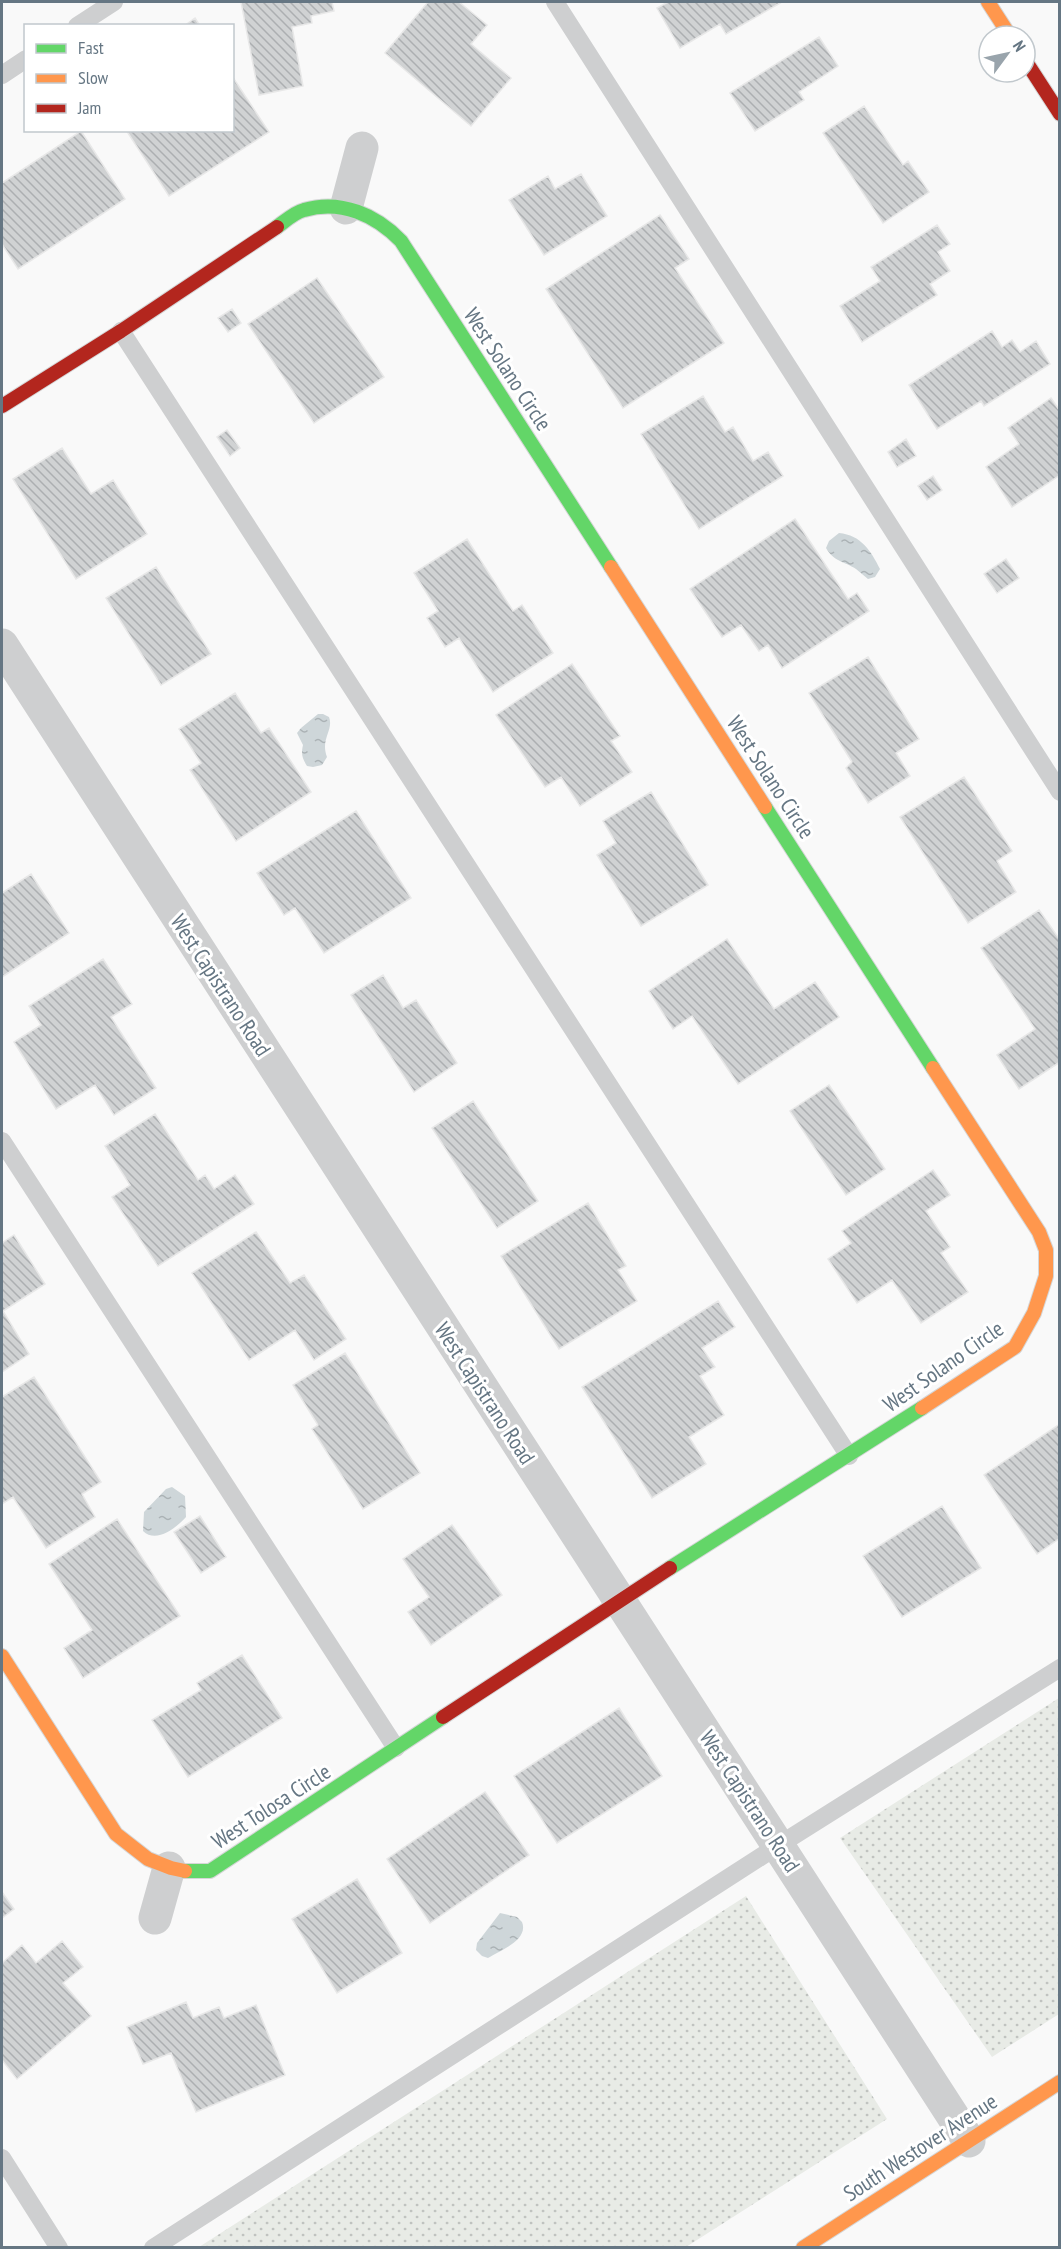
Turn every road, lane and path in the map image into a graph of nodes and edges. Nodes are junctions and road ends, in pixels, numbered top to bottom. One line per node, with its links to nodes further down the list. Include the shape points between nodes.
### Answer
1 (114, 2): 4 (lane)
2 (555, 2): 15 (lane)
3 (988, 2): 5 (street)
4 (80, 24)
5 (1002, 24)
6 (24, 60): 7 (lane)
7 (2, 75)
8 (1037, 79): 9 (street)
9 (1059, 114)
10 (362, 148): 11 (street)
11 (346, 208): 12 (street, West Solano Circle, via 333,205 302,210); 17 (street, West Solano Circle, via 389,227 401,241 1039,1232 1046,1249)
12 (121, 330): 13 (street, West Solano Circle); 18 (lane)
13 (2, 406)
14 (2, 645): 19 (street, West Capistrano Road)
15 (1059, 792)
16 (2, 1141): 22 (lane)
17 (1050, 1295): 18 (street, West Solano Circle, via 1015,1347)
18 (849, 1456): 19 (street, West Solano Circle)
19 (619, 1600): 22 (street, West Tolosa Circle); 23 (street, West Capistrano Road)
20 (2, 1656): 24 (street, West Tolosa Circle, via 116,1834 132,1850)
21 (1059, 1668): 23 (lane)
22 (396, 1748): 24 (street, West Tolosa Circle, via 210,1871 190,1873)
23 (779, 1845): 27 (street, West Capistrano Road); 30 (lane)
24 (169, 1868): 25 (street)
25 (155, 1918)
26 (1059, 2082): 27 (street, South Westover Avenue)
27 (969, 2141): 31 (street, South Westover Avenue)
28 (2, 2158): 29 (lane)
29 (59, 2247)
30 (153, 2247)
31 (803, 2247)

